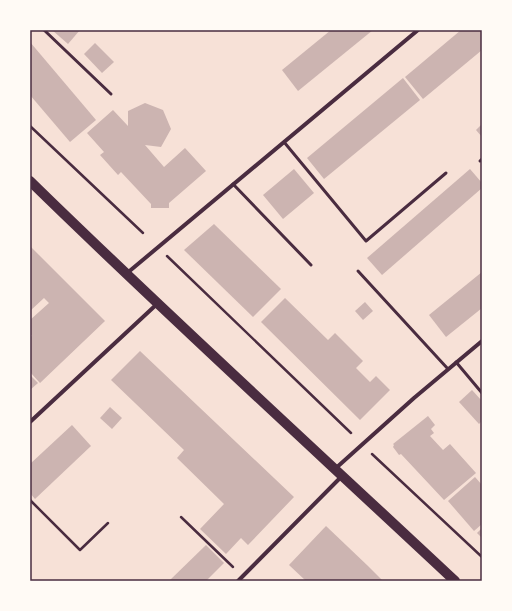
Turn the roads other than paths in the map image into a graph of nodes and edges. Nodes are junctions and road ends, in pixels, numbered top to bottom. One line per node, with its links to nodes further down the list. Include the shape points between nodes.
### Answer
1 (44, 30): 3 (lane)
2 (418, 30): 4 (street)
3 (111, 94)
4 (284, 142): 5 (lane, via 366,241); 7 (street)
5 (446, 173)
6 (30, 181): 10 (main road)
7 (234, 184): 8 (lane); 10 (street)
8 (311, 265)
9 (358, 271): 14 (lane)
10 (126, 274): 11 (main road)
11 (157, 304): 16 (street); 17 (main road)
12 (482, 341): 13 (street)
13 (456, 362): 14 (street); 15 (lane)
14 (448, 369): 17 (street, via 414,398)
15 (482, 393)
16 (30, 422)
17 (339, 472): 18 (street); 19 (main road)
18 (238, 581)
19 (454, 581)

